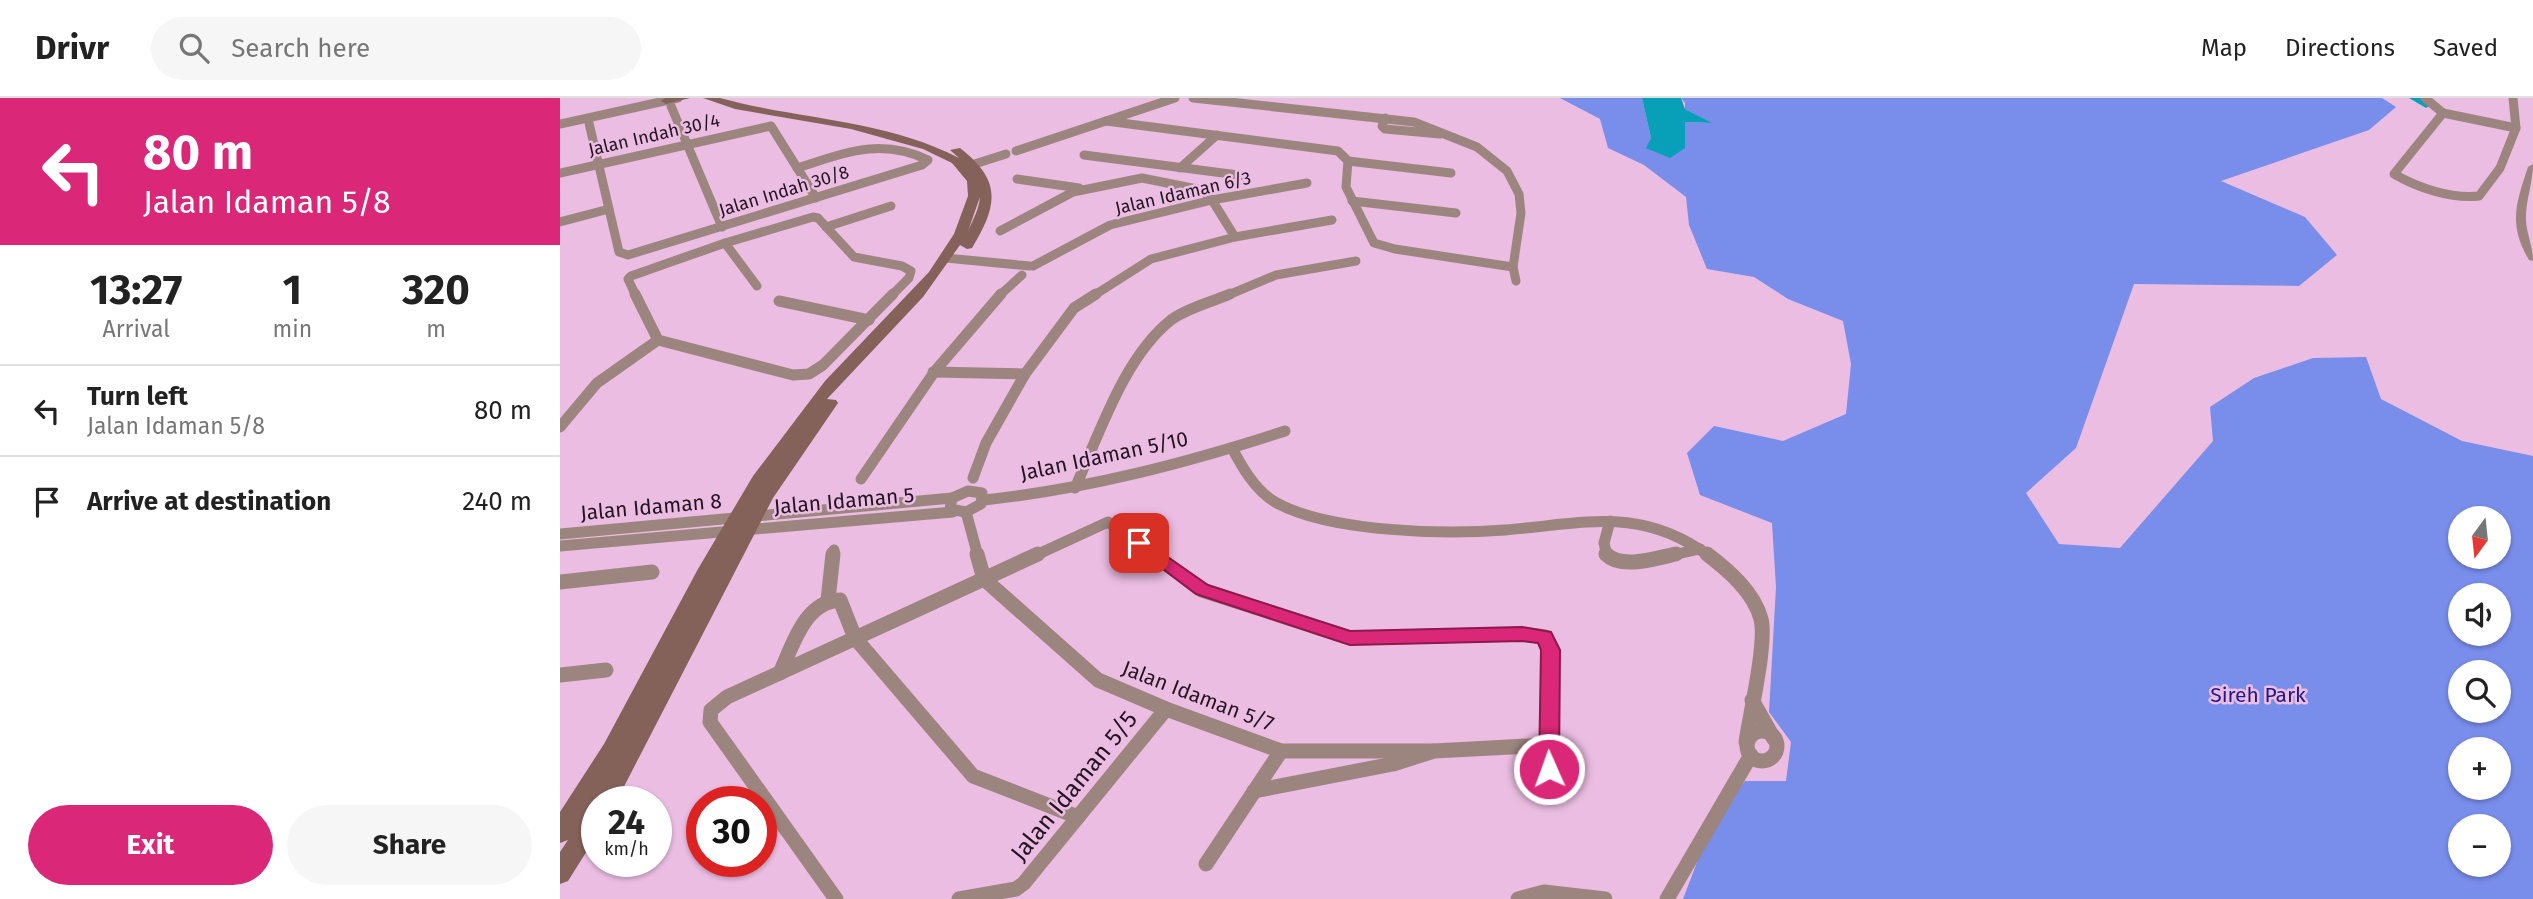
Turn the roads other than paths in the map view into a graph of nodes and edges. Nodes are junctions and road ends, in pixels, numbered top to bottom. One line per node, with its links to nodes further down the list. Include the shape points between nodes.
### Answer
1 (685, 98): 9 (main road)
2 (694, 98): 11 (main road)
3 (708, 98): 11 (main road)
4 (1175, 98): 16 (street)
5 (1193, 98): 12 (street)
6 (1289, 98): 10 (street)
7 (2426, 98): 14 (street)
8 (2514, 98): 19 (street)
9 (672, 101): 15 (street); 21 (street)
10 (1300, 102): 12 (street); 13 (street)
11 (736, 103): 27 (main road, via 900,136)
12 (1291, 108): 13 (street)
13 (1321, 111): 53 (street, via 1414,122 1486,152 1507,171 1520,194)
14 (2443, 113): 19 (street); 19 (street, via 2395,174 2458,197 2479,197 2500,168)
15 (589, 121): 17 (street); 26 (street)
16 (1106, 121): 20 (street); 22 (street)
17 (560, 124)
18 (756, 127): 21 (street, Jalan Indah 30/4); 29 (street, via 773,127)
19 (2515, 128)
20 (1217, 135): 25 (street, via 1334,149); 30 (street)
21 (687, 143): 26 (street, Jalan Indah 30/4); 45 (street)
22 (1016, 151)
23 (1006, 154): 27 (street)
24 (1084, 155): 30 (street)
25 (1348, 161): 32 (street); 39 (street, via 1345,183)
26 (599, 164): 31 (street, Jalan Indah 30/4); 41 (street)
27 (969, 166): 52 (main road, via 976,190)
28 (2533, 167): 50 (street, via 2518,220)
29 (797, 168): 37 (street); 37 (street, Jalan Indah 30/8, via 874,145 906,150 928,162)
30 (1180, 168): 33 (street)
31 (560, 173)
32 (1451, 173)
33 (1246, 176)
34 (1017, 179): 36 (street)
35 (1307, 183): 38 (street, Jalan Idaman 6/3)
36 (1084, 189): 38 (street, via 1142,178 1197,188); 47 (street, via 1062,196)
37 (816, 198): 45 (street, Jalan Indah 30/8)
38 (1212, 200): 48 (street); 54 (street, Jalan Idaman 6/3, via 1110,225)
39 (1352, 201): 42 (street); 53 (street, via 1374,243 1382,247)
40 (891, 205): 46 (street)
41 (609, 209): 44 (street); 45 (street, Jalan Indah 30/8, via 623,254 638,254)
42 (1456, 213)
43 (1332, 220): 48 (street)
44 (560, 222)
45 (722, 227)
46 (826, 227): 49 (street, via 818,218 805,218); 59 (street, via 854,257 911,271)
47 (1000, 231)
48 (1235, 237): 62 (street, via 1151,259 1074,308)
49 (724, 243): 55 (street); 57 (street)
50 (2533, 257)
51 (1356, 261): 68 (street, via 1276,275 1164,325 1126,381)
52 (949, 262): 54 (street); 72 (main road, via 806,414 768,464)
53 (1513, 267): 56 (street)
54 (1026, 269): 61 (street, Jalan Idaman 6/3)
55 (631, 276): 60 (street, via 628,279)
56 (1516, 281)
57 (757, 286)
58 (779, 301): 59 (street)
59 (869, 320): 60 (street, via 808,374)
60 (658, 340): 63 (street, via 597,383)
61 (933, 372): 62 (street); 67 (street, Jalan Idaman 6/3)
62 (1025, 374): 66 (street, via 986,443)
63 (560, 427)
64 (1285, 431): 65 (street, Jalan Idaman 5/10)
65 (1232, 449): 68 (street, Jalan Idaman 5/10); 71 (street, via 1273,500 1301,513 1358,525 1503,530)
66 (973, 478)
67 (861, 479)
68 (1075, 488): 69 (street, Jalan Idaman 5/10)
69 (984, 500): 70 (street, via 977,507); 70 (street, Jalan Idaman 5/10, via 982,493 962,492)
70 (957, 507): 72 (street, Jalan Idaman 5); 79 (street)
71 (1610, 521): 76 (street, via 1650,526); 76 (street, via 1605,550 1614,561)
72 (742, 524): 74 (street, Jalan Idaman 8); 93 (main road); 97 (main road)
73 (560, 534): 74 (street, Jalan Idaman 8)
74 (597, 536): 75 (street, Jalan Idaman 8)
75 (560, 546)
76 (1700, 549): 86 (street, via 1734,577 1753,601 1762,626)
77 (834, 550): 81 (street)
78 (652, 572): 80 (street)
79 (984, 579): 82 (street); 87 (street, Jalan Idaman 5/7, via 1098,680); 89 (street, via 1108,523 1202,590 1350,638 1545,637 1550,650)
80 (560, 582)
81 (828, 600): 82 (street, via 843,602); 84 (street, via 811,610)
82 (855, 638): 84 (street); 96 (street, via 973,776)
83 (606, 670): 85 (street)
84 (780, 673): 101 (street, via 717,703 710,709 710,722)
85 (560, 675)
86 (1752, 700): 88 (street); 90 (street)
87 (1166, 709): 91 (street, Jalan Idaman 5/7); 96 (street, Jalan Idaman 5/5)
88 (1775, 741): 90 (street, via 1756,733); 90 (street, via 1778,749 1766,760)
89 (1547, 745): 92 (street, Jalan Idaman 5/7); 95 (street)
90 (1749, 748): 105 (street)
91 (1281, 751): 92 (street, Jalan Idaman 5/7); 94 (street)
92 (1434, 751): 94 (street, Jalan Idaman 5/7)
93 (614, 786)
94 (1254, 792): 99 (street)
95 (1550, 793)
96 (1078, 817): 102 (street, Jalan Idaman 5/5, via 1016,889)
97 (560, 832)
98 (581, 840): 100 (main road)
99 (1206, 864)
100 (560, 873)
101 (836, 899)
102 (959, 899)
103 (1518, 899): 104 (street, via 1544,892)
104 (1605, 899)
105 (1667, 899)

